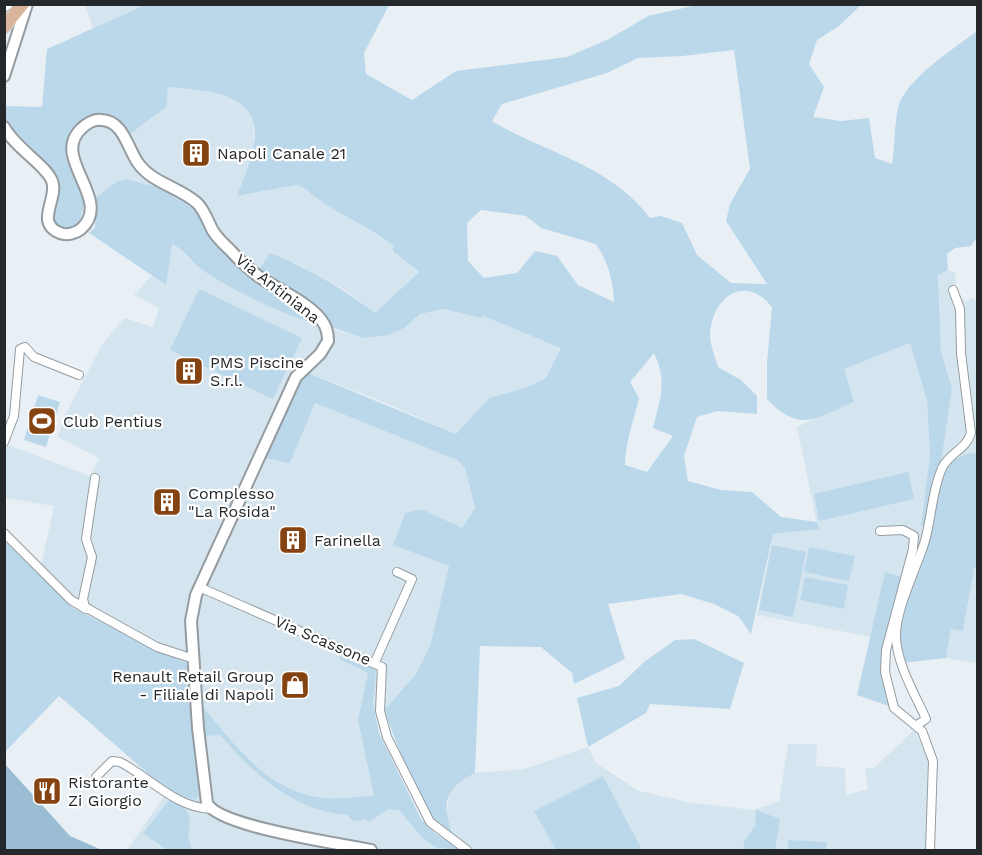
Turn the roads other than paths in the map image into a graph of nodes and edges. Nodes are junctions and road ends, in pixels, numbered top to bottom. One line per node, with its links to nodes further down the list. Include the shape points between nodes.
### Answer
1 (9, 4): 3 (street)
2 (25, 4): 4 (main road); 5 (street)
3 (4, 8)
4 (4, 27)
5 (4, 76)
6 (4, 127): 14 (street, Via Antiniana, via 18,148 52,179 47,216 53,229 67,234 86,224 89,202 71,145 88,124 107,121 121,133 146,173 198,204 214,233 232,252 323,322 327,341 320,354 296,377)
7 (953, 290): 18 (street, via 960,309 971,433 967,444 942,468 897,629 901,661 926,719)
8 (79, 375): 9 (street, via 34,357 25,347 20,349 14,416)
9 (4, 442)
10 (95, 478): 15 (street, via 86,539 92,557 83,599)
11 (880, 531): 18 (street, via 903,530 914,536 885,665 894,708)
12 (4, 533): 15 (street, via 72,600)
13 (397, 572): 17 (street, via 412,579)
14 (199, 587): 16 (street, Via Antiniana, via 191,621); 17 (street, Via Scassone)
15 (88, 610): 16 (street, via 157,647)
16 (194, 659): 20 (street, Via Antiniana, via 198,729)
17 (375, 662): 22 (street, Via Scassone, via 382,670 380,711 387,737 430,822)
18 (917, 725): 23 (street, via 933,761)
19 (96, 777): 20 (street, via 112,761 120,762 166,793 199,808)
20 (211, 809): 21 (street, via 250,825)
21 (371, 850)
22 (467, 850)
23 (930, 850)

